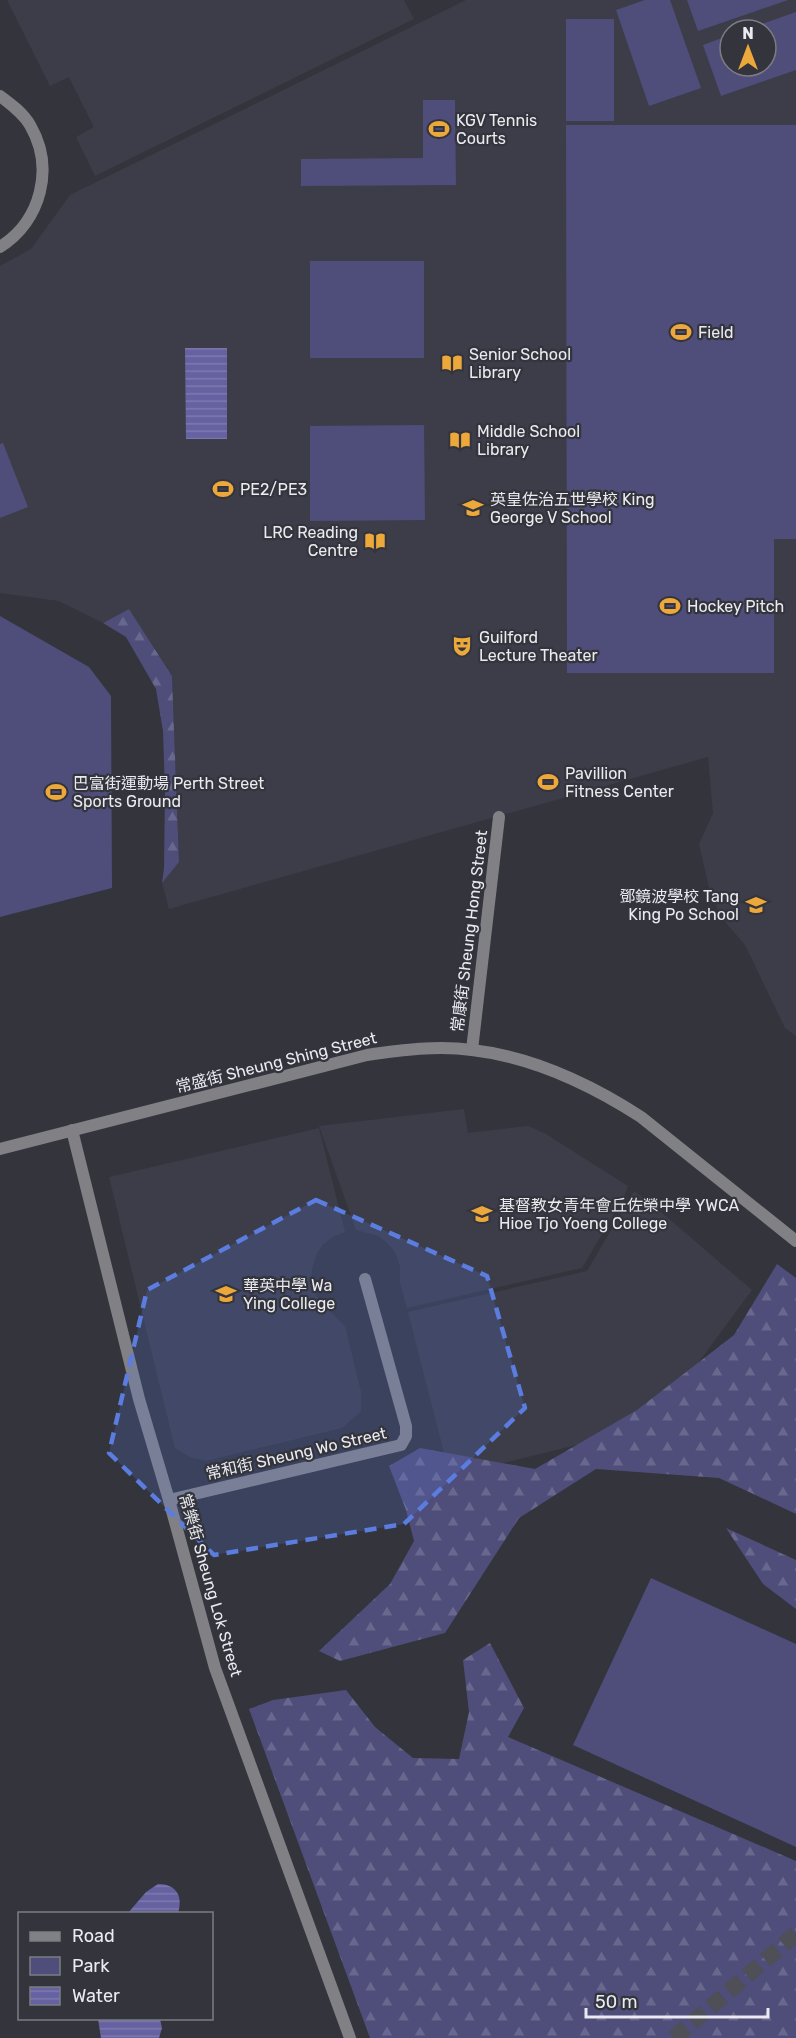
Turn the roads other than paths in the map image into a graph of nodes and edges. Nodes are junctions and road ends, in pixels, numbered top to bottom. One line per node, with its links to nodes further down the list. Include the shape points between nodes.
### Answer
1 (0, 96): 2 (street, via 29,123 39,142 43,163 37,205 12,240)
2 (0, 247)
3 (499, 817): 4 (street, 常康街 Sheung Hong Street)
4 (471, 1050): 5 (street, 常盛街 Sheung Shing Street, via 367,1055); 7 (street, 常盛街 Sheung Shing Street, via 555,1071 614,1099)
5 (72, 1130): 6 (street, 常盛街 Sheung Shing Street); 9 (street, 常樂街 Sheung Lok Street, via 139,1399)
6 (0, 1149)
7 (796, 1241)
8 (365, 1279): 9 (street, 常和街 Sheung Wo Street, via 406,1426 401,1445)
9 (170, 1500): 10 (street, 常樂街 Sheung Lok Street, via 215,1668)
10 (350, 2038)

